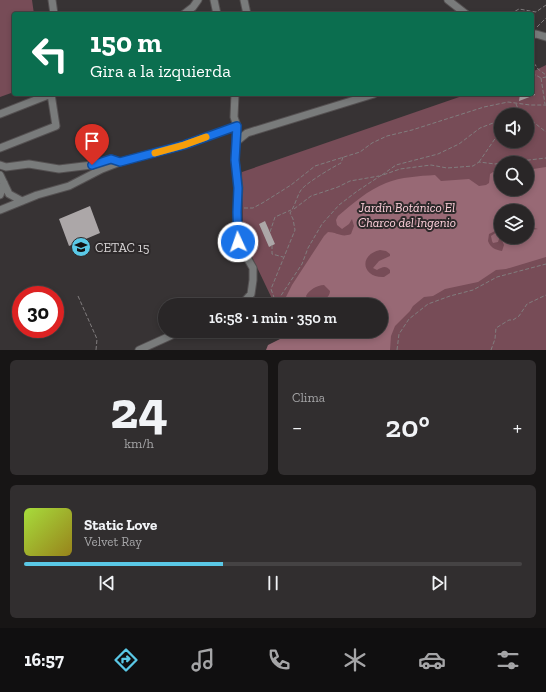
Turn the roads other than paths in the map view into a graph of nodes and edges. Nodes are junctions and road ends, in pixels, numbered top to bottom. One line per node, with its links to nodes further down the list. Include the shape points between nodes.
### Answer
1 (52, 0): 6 (street)
2 (198, 0): 7 (street)
3 (214, 0): 8 (street)
4 (244, 0): 9 (street)
5 (448, 0): 10 (street)
6 (54, 12)
7 (187, 12)
8 (217, 12)
9 (247, 12)
10 (463, 12)
11 (534, 34): 12 (street)
12 (546, 37)
13 (46, 96): 17 (street)
14 (51, 96): 20 (street, via 56,126)
15 (236, 96): 18 (street, via 234,117)
16 (367, 96): 19 (street, via 247,133)
17 (0, 114)
18 (237, 126): 19 (street); 21 (street, via 184,145)
19 (236, 142): 28 (street, via 238,242 253,268 251,294)
20 (0, 148)
21 (120, 162): 22 (street, via 111,159 92,165 59,169 29,164 6,167); 26 (street, via 102,168 69,186)
22 (0, 165)
23 (0, 174): 24 (street)
24 (4, 183): 25 (street); 26 (street, via 9,194)
25 (0, 195)
26 (22, 201): 27 (street)
27 (0, 210)
28 (247, 298)
29 (166, 338): 30 (street)
30 (139, 350)

